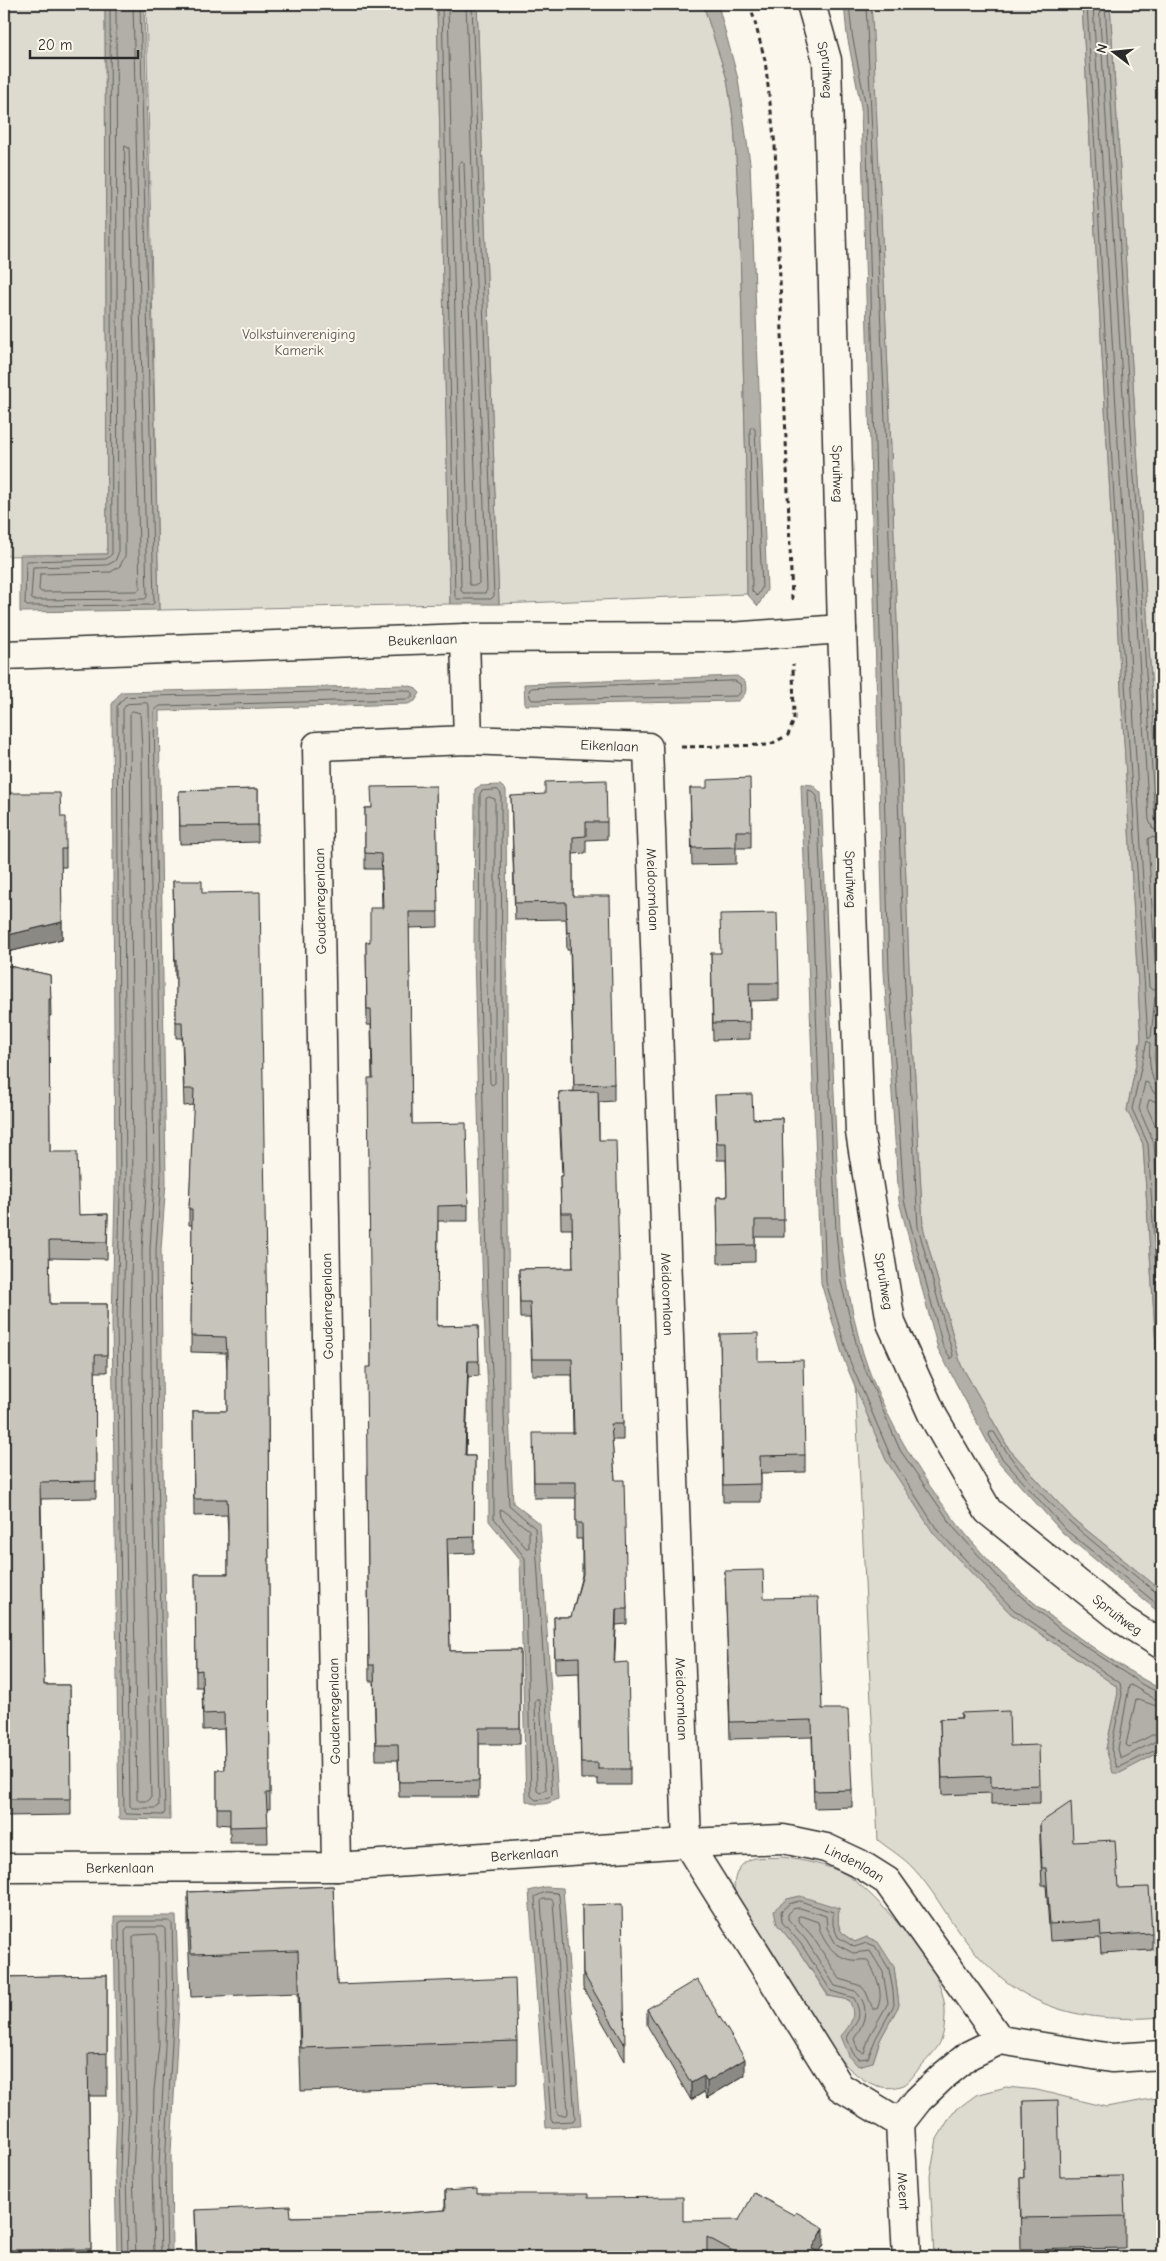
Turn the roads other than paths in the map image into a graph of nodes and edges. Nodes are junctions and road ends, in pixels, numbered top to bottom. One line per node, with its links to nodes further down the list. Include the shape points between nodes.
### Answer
1 (811, 4): 2 (street, Spruitweg, via 827,60)
2 (842, 628): 3 (street, Beukenlaan, via 730,637); 8 (street, Spruitweg, via 860,1132 890,1323 932,1416 988,1511 1123,1620)
3 (465, 638): 4 (street, Beukenlaan); 5 (street)
4 (4, 655)
5 (468, 740): 6 (street, Eikenlaan); 7 (street, Eikenlaan)
6 (317, 746): 10 (street, Goudenregenlaan)
7 (648, 747): 9 (street, Meidoornlaan)
8 (1162, 1645)
9 (687, 1842): 10 (street, Berkenlaan); 12 (street, Lindenlaan, via 783,1839 826,1848 860,1864 886,1881); 14 (street, via 840,2087)
10 (336, 1867): 11 (street, Berkenlaan)
11 (4, 1868)
12 (1000, 2040): 13 (street, via 1112,2058); 14 (street, via 969,2055 918,2100)
13 (1162, 2055)
14 (900, 2123): 15 (street, Meent)
15 (907, 2257)

